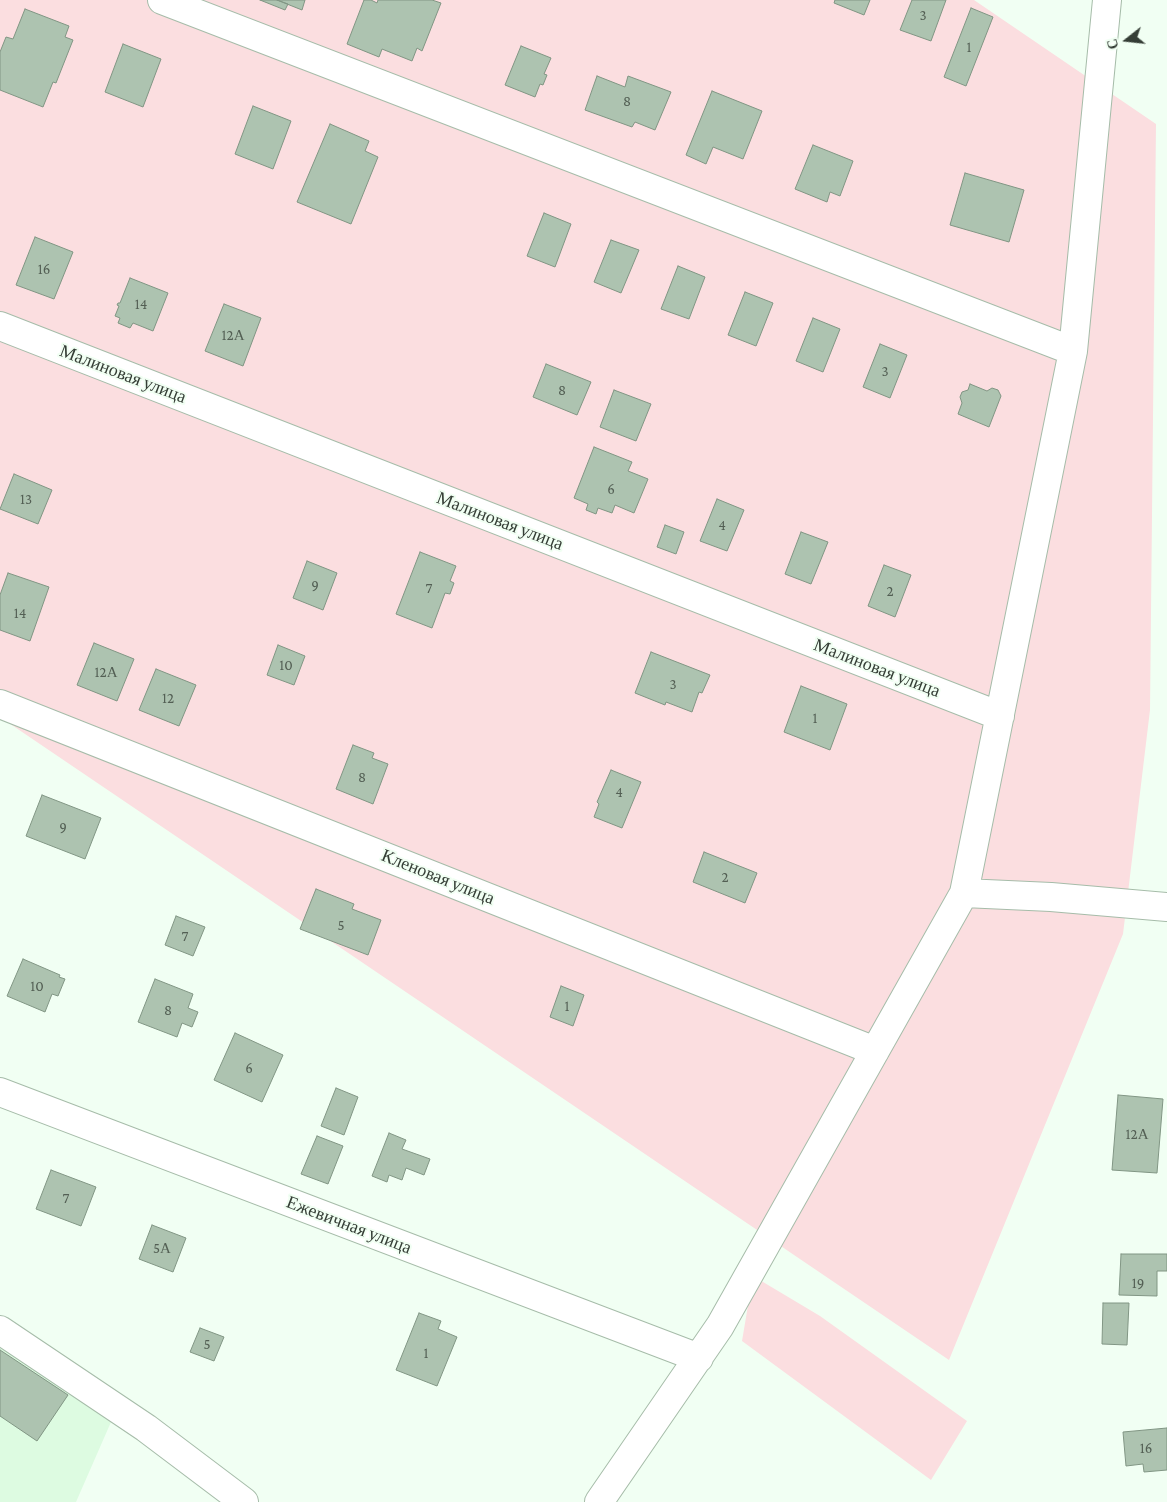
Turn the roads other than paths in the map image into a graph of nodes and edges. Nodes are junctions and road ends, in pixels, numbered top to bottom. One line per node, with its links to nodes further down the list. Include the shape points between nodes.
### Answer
1 (162, 0): 4 (street)
2 (1107, 0): 4 (street)
3 (0, 326): 6 (street, Малиновая улица)
4 (1073, 352): 6 (street)
5 (0, 704): 9 (street, Кленовая улица)
6 (1000, 716): 7 (street)
7 (964, 893): 8 (street); 9 (street)
8 (1167, 907)
9 (875, 1051): 12 (street)
10 (0, 1092): 12 (street, Ежевичная улица)
11 (0, 1330): 13 (street, via 146,1428)
12 (699, 1358): 14 (street)
13 (244, 1502)
14 (599, 1502)

